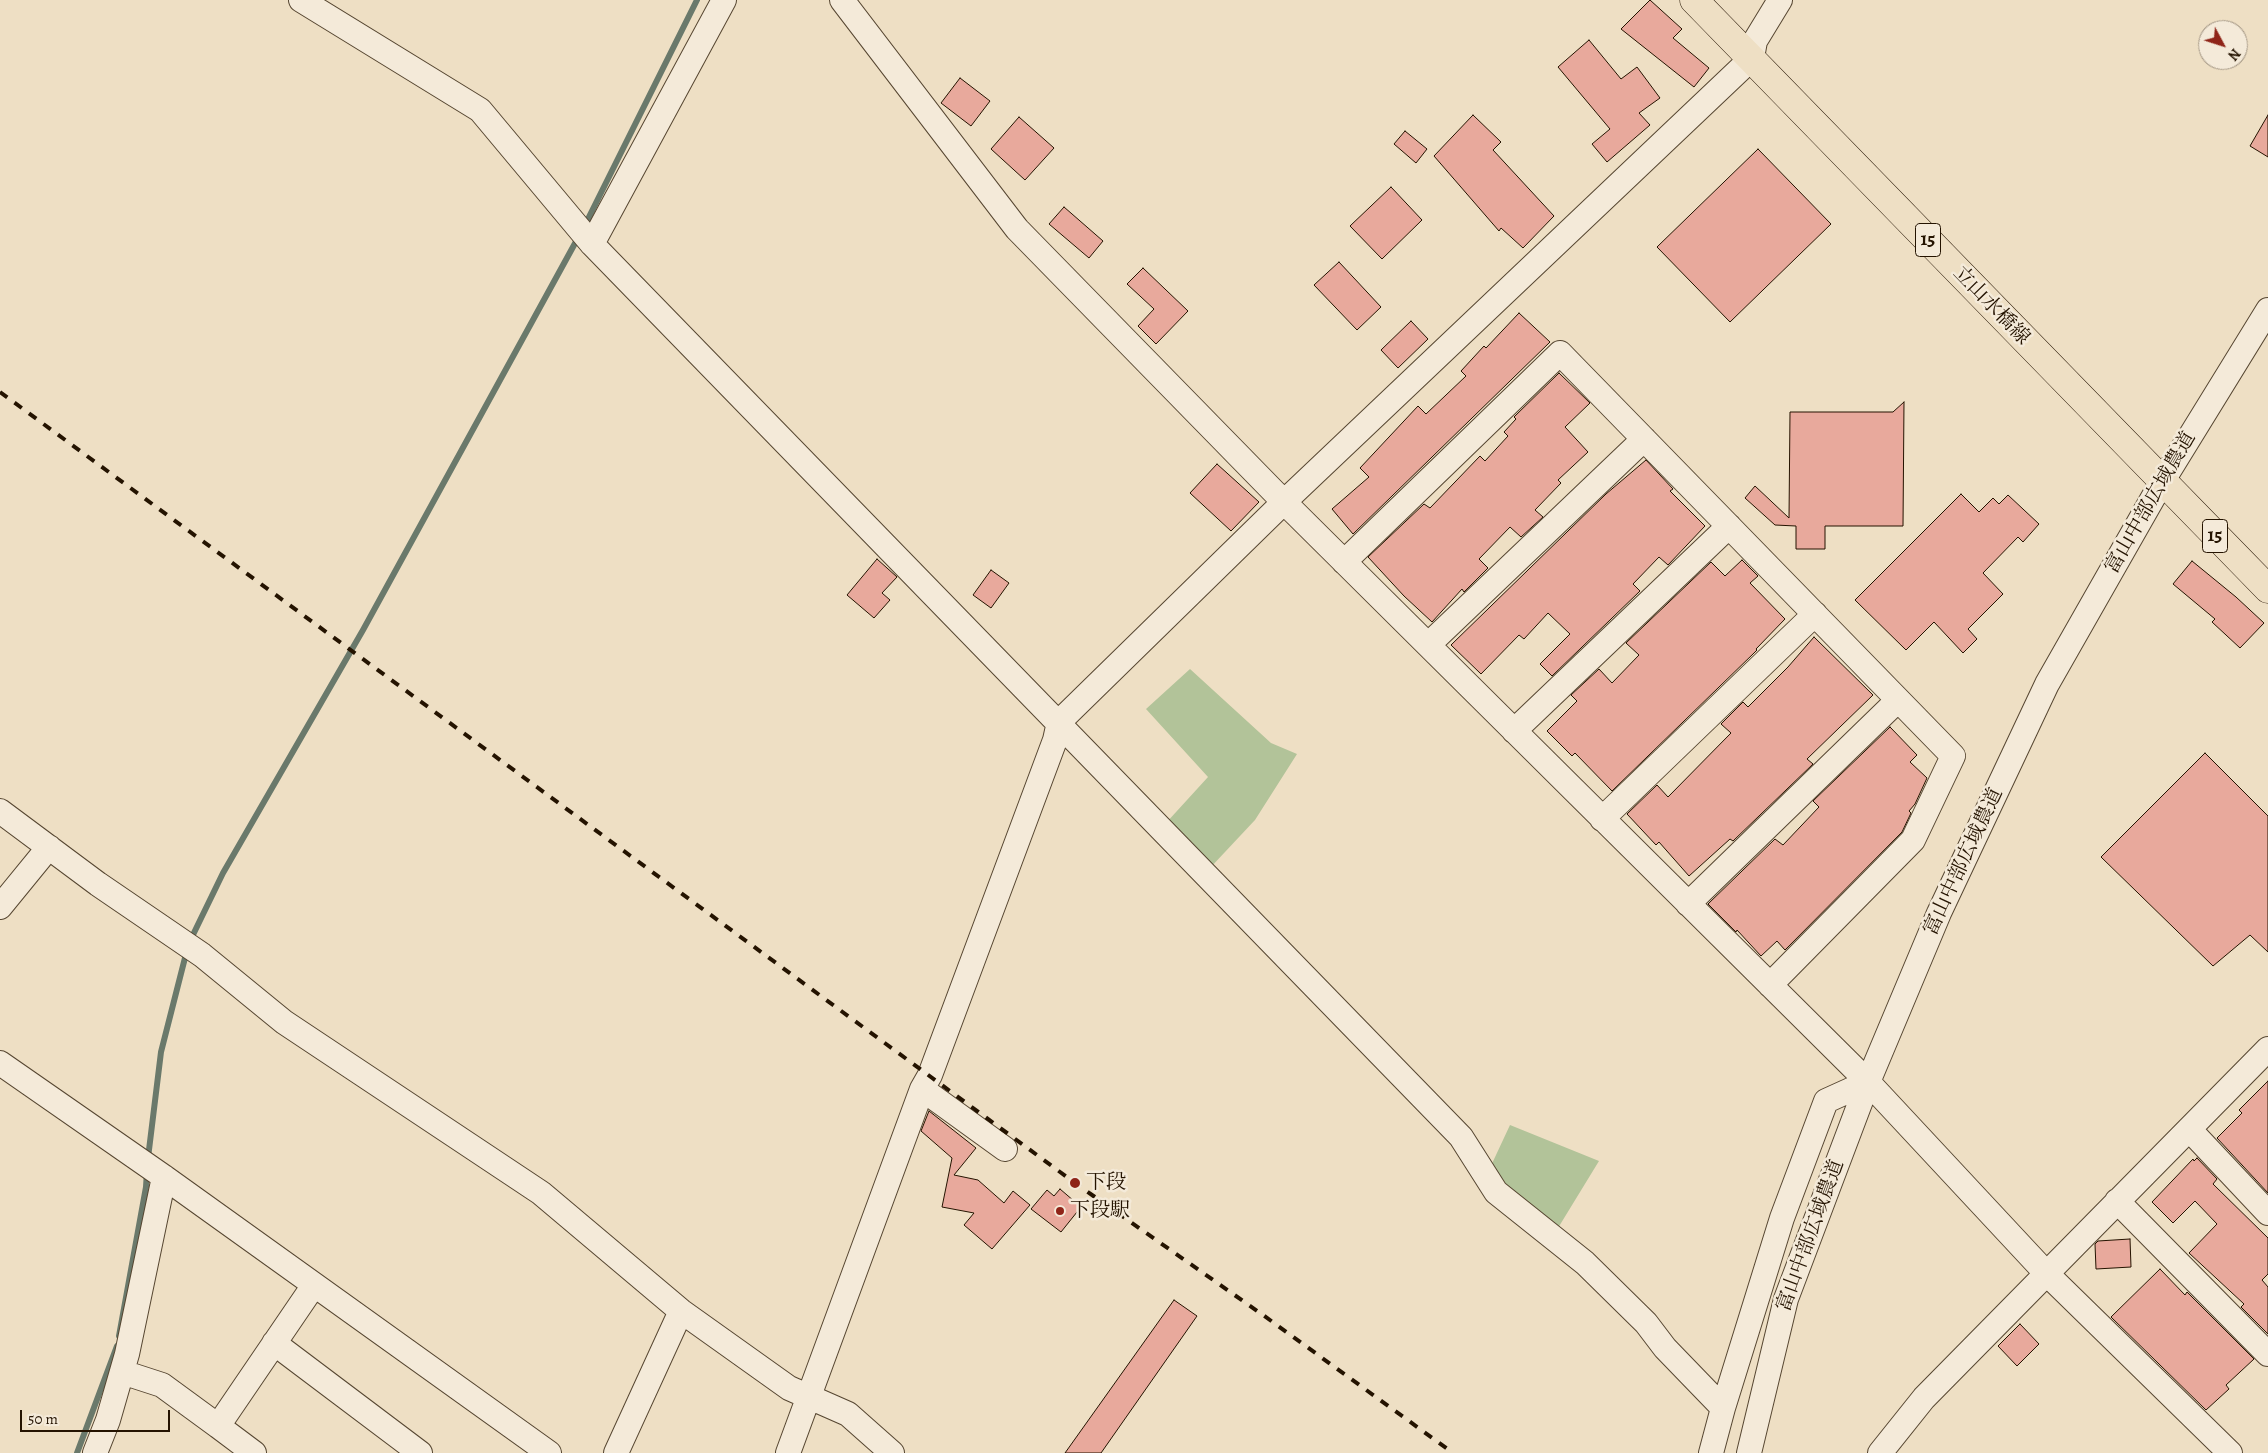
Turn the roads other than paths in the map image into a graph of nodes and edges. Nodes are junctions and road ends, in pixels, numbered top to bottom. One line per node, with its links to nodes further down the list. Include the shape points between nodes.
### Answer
1 (301, 0): 7 (street, via 480,110)
2 (724, 0): 7 (street)
3 (842, 0): 11 (street, via 1017,229)
4 (1694, 0): 6 (main road, 立山水橋線 / 15)
5 (1780, 0): 6 (street, via 1755,40)
6 (1752, 58): 10 (main road, 立山水橋線 / 15); 11 (street)
7 (592, 244): 18 (street)
8 (2268, 310): 10 (street, 富山中部広域農道)
9 (1644, 439): 12 (street); 13 (street, via 1560,353); 16 (street)
10 (2162, 482): 14 (main road, 立山水橋線 / 15); 28 (street, 富山中部広域農道, via 2047,684 1938,913)
11 (1284, 502): 13 (street); 18 (street)
12 (1729, 526): 15 (street); 19 (street)
13 (1344, 562): 16 (street)
14 (2268, 589)
15 (1814, 614): 17 (street); 21 (street)
16 (1428, 645): 19 (street)
17 (1898, 700): 23 (street); 25 (street, via 1953,756 1913,840)
18 (1059, 722): 29 (street, via 1055,740); 42 (street, via 1461,1137 1496,1192 1585,1263 1646,1323 1665,1348)
19 (1514, 731): 21 (street)
20 (0, 811): 22 (street)
21 (1602, 819): 23 (street)
22 (49, 847): 24 (street); 37 (street, via 202,955 284,1022 541,1192)
23 (1688, 904): 25 (street)
24 (0, 907)
25 (1770, 985): 28 (street)
26 (2265, 1059): 30 (street)
27 (0, 1064): 32 (street)
28 (1868, 1082): 35 (street); 42 (street, via 1826,1101 1782,1218); 52 (street, 富山中部広域農道, via 1786,1299)
29 (922, 1089): 31 (street); 41 (street)
30 (2189, 1129): 33 (street); 34 (street)
31 (1005, 1149)
32 (164, 1177): 36 (street); 40 (street)
33 (2118, 1201): 35 (street); 39 (street)
34 (2268, 1213)
35 (2046, 1273): 53 (street, via 1924,1398); 54 (street)
36 (314, 1285): 38 (street); 47 (street)
37 (681, 1311): 41 (street, via 788,1388); 48 (street)
38 (274, 1343): 43 (street); 46 (street)
39 (2268, 1354)
40 (122, 1372): 43 (street, via 162,1385); 44 (street)
41 (810, 1396): 49 (street); 50 (street, via 848,1414)
42 (1723, 1408): 51 (street)
43 (218, 1426): 45 (street)
44 (95, 1453)
45 (254, 1453)
46 (420, 1453)
47 (549, 1453)
48 (616, 1453)
49 (788, 1453)
50 (892, 1453)
51 (1711, 1453)
52 (1749, 1453)
53 (1880, 1453)
54 (2230, 1453)

